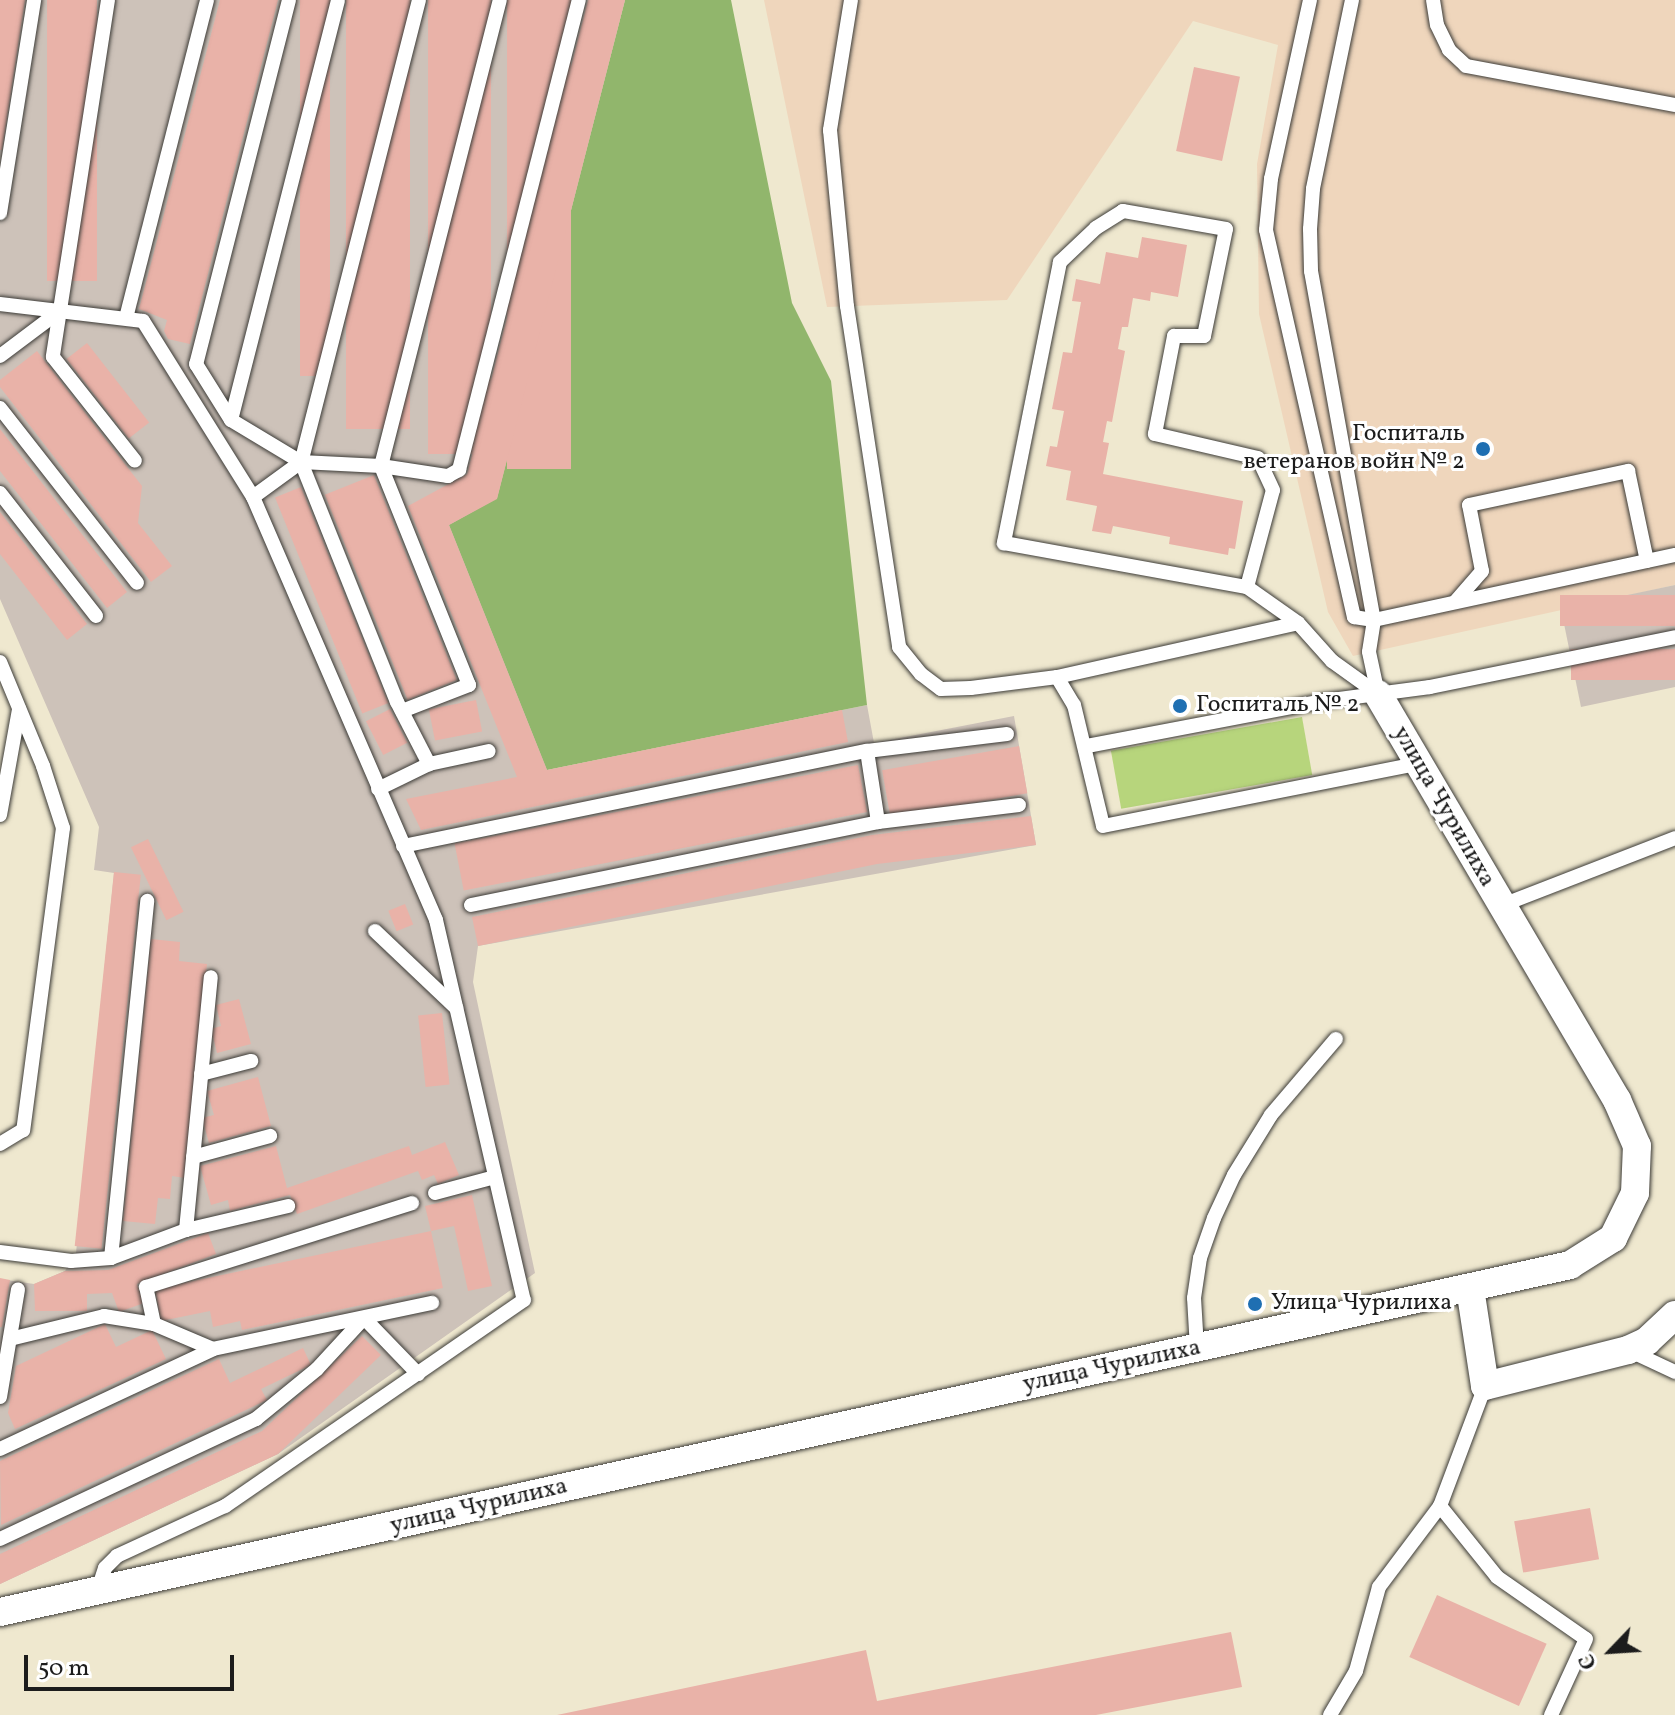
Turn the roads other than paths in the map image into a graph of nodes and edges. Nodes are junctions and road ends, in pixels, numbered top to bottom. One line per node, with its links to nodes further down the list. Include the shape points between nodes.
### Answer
1 (34, 0): 14 (lane)
2 (108, 0): 16 (lane)
3 (207, 0): 17 (lane)
4 (289, 0): 20 (lane, via 196,364)
5 (338, 0): 20 (lane)
6 (419, 0): 22 (lane)
7 (500, 0): 23 (lane)
8 (579, 0): 23 (lane, via 459,470 448,476)
9 (851, 0): 36 (lane, via 830,130 847,306 899,647 941,689)
10 (1310, 0): 32 (lane, via 1271,179 1266,230 1354,617)
11 (1352, 0): 32 (lane, via 1313,189 1311,271)
12 (1433, 0): 13 (lane, via 1449,50 1466,66)
13 (1675, 105)
14 (0, 213)
15 (0, 304): 16 (lane)
16 (60, 311): 17 (lane); 18 (lane); 21 (lane, via 53,357)
17 (126, 318): 25 (lane, via 143,321)
18 (0, 356)
19 (0, 408): 28 (lane)
20 (231, 420): 22 (lane)
21 (135, 461)
22 (301, 462): 23 (lane); 25 (lane); 39 (lane)
23 (381, 466): 39 (lane, via 469,685)
24 (0, 493): 31 (lane)
25 (253, 497): 46 (lane)
26 (1675, 555): 27 (lane)
27 (1647, 561): 30 (lane); 30 (lane, via 1628,471 1469,505 1482,571)
28 (137, 583)
29 (1247, 587): 29 (lane, via 1004,543 1060,262 1123,211 1226,229 1204,336 1174,336 1155,434 1258,458 1273,490); 33 (lane)
30 (1454, 603): 32 (lane)
31 (96, 616)
32 (1374, 620): 37 (lane, via 1369,652)
33 (1298, 623): 36 (lane); 37 (lane, via 1332,661)
34 (1675, 637): 37 (lane)
35 (0, 662): 38 (lane)
36 (1057, 677): 41 (lane, via 1074,705)
37 (1378, 694): 41 (lane); 45 (street, улица Чурилиха)
38 (19, 707): 48 (lane); 62 (lane, via 63,828 23,1130)
39 (402, 711): 44 (lane)
40 (1007, 734): 43 (lane)
41 (1087, 746): 45 (lane, via 1103,826)
42 (489, 751): 44 (lane)
43 (867, 751): 49 (lane); 51 (lane)
44 (429, 764): 46 (lane)
45 (1417, 764): 54 (street, улица Чурилиха)
46 (378, 789): 51 (lane)
47 (1019, 805): 49 (lane)
48 (0, 815)
49 (878, 822): 53 (lane)
50 (1675, 838): 54 (lane)
51 (403, 846): 57 (lane, via 436,920)
52 (147, 901): 70 (lane)
53 (471, 905)
54 (1500, 906): 71 (street, улица Чурилиха, via 1617,1100 1637,1146 1635,1193 1613,1238 1570,1265)
55 (375, 931): 57 (lane)
56 (211, 977): 60 (lane)
57 (456, 1009): 64 (lane)
58 (1336, 1039): 78 (lane, via 1271,1115 1214,1218 1194,1298)
59 (251, 1061): 60 (lane)
60 (201, 1074): 63 (lane)
61 (270, 1136): 63 (lane)
62 (0, 1144)
63 (193, 1157): 68 (lane)
64 (495, 1177): 65 (lane); 82 (lane, via 524,1300)
65 (435, 1193)
66 (412, 1203): 76 (lane, via 146,1287)
67 (288, 1206): 68 (lane)
68 (186, 1230): 70 (lane)
69 (0, 1252): 70 (lane, via 71,1261)
70 (111, 1258)
71 (1470, 1288): 78 (street, улица Чурилиха); 83 (street)
72 (18, 1290): 77 (lane)
73 (432, 1303): 75 (lane)
74 (1675, 1315): 80 (street, via 1647,1341)
75 (364, 1318): 79 (lane); 82 (lane); 87 (lane, via 317,1369 256,1419)
76 (154, 1324): 77 (lane, via 104,1316); 79 (lane)
77 (10, 1339): 84 (lane)
78 (1197, 1348): 88 (street, улица Чурилиха)
79 (213, 1349): 85 (lane)
80 (1628, 1350): 81 (lane); 83 (street)
81 (1675, 1372)
82 (418, 1374): 88 (lane, via 225,1506 117,1556 105,1568)
83 (1485, 1386): 86 (lane)
84 (0, 1397)
85 (0, 1449)
86 (1440, 1506): 90 (lane, via 1379,1587 1356,1671); 91 (lane, via 1497,1577 1586,1639)
87 (0, 1539)
88 (97, 1592): 89 (street, улица Чурилиха)
89 (0, 1612)
90 (1330, 1715)
91 (1551, 1715)

